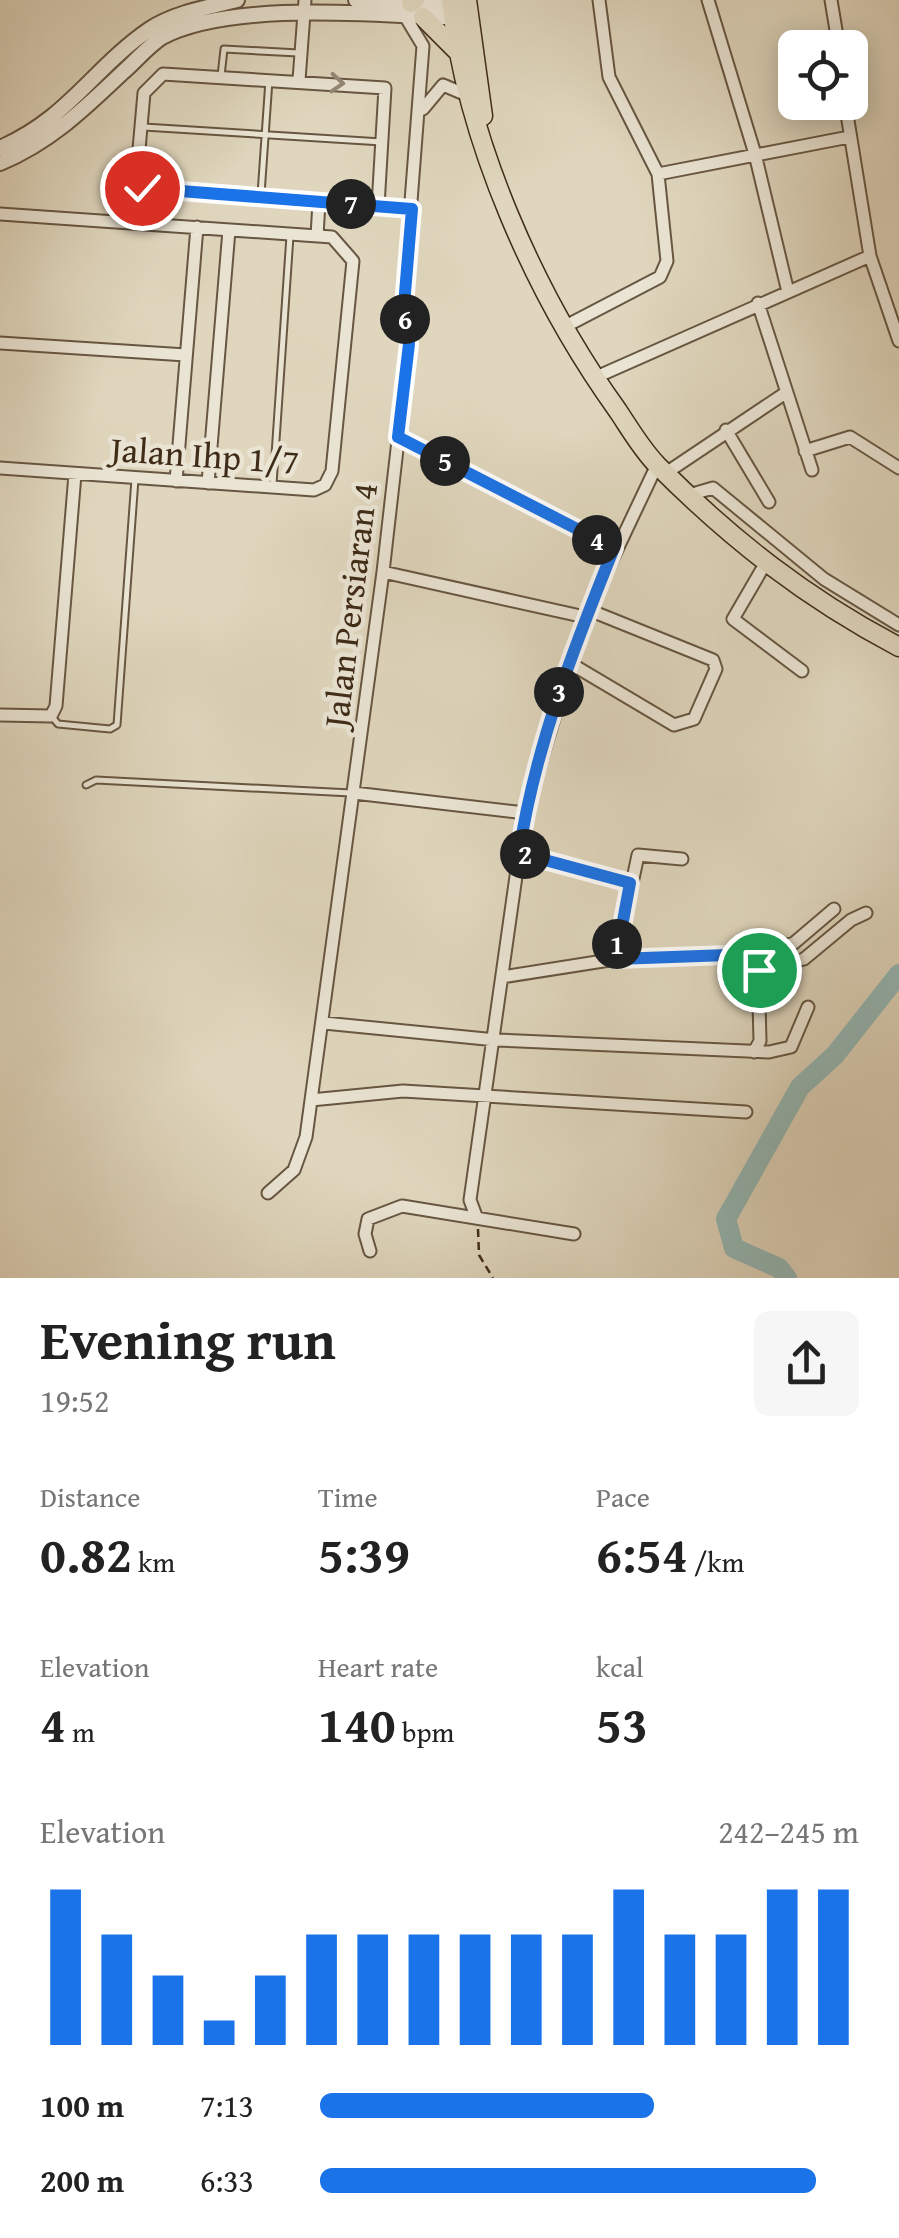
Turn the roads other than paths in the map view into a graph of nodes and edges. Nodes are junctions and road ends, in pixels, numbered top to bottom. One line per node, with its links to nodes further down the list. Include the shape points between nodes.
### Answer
1 (237, 0): 23 (street, via 151,28 64,111)
2 (356, 0): 8 (street)
3 (599, 0): 26 (street, via 609,77)
4 (708, 0): 24 (street)
5 (831, 0): 9 (street)
6 (305, 5): 8 (street); 10 (street); 25 (street, via 235,15 161,38 70,123)
7 (460, 7): 8 (street); 11 (main road); 20 (main road, via 482,93)
8 (414, 9): 11 (main road); 16 (street, Jalan Persiaran 4, via 423,46)
9 (835, 30)
10 (301, 54): 12 (lane, via 224,49); 14 (street)
11 (461, 55): 15 (main road)
12 (221, 76): 13 (street); 18 (street, via 163,74 144,93)
13 (269, 78): 14 (street); 19 (lane)
14 (299, 80): 22 (street, one-way to 22, via 385,88)
15 (469, 96): 16 (street, via 443,85); 20 (main road)
16 (420, 114): 31 (street, Jalan Persiaran 4)
17 (847, 120): 21 (street)
18 (141, 127): 19 (lane); 27 (street, via 136,183)
19 (265, 135): 22 (lane); 28 (lane)
20 (483, 136): 41 (main road, via 530,261)
21 (849, 137): 24 (street); 38 (street)
22 (383, 142): 30 (street)
23 (0, 148)
24 (755, 154): 26 (street); 39 (street)
25 (0, 163)
26 (658, 174): 41 (street, via 664,272)
27 (156, 189): 28 (street); 33 (street)
28 (261, 197): 29 (street)
29 (320, 202): 30 (street); 37 (street)
30 (378, 206): 31 (street)
31 (412, 209): 48 (street, Jalan Persiaran 4, via 404,305 409,344)
32 (0, 214): 33 (street)
33 (153, 224): 34 (street)
34 (197, 228): 35 (street); 44 (street)
35 (228, 230): 36 (street); 57 (street)
36 (290, 234): 37 (street); 58 (lane)
37 (316, 236): 58 (street, Jalan Ihp 1/7, via 332,237 353,261 332,472 314,490)
38 (870, 256): 39 (street); 42 (street)
39 (788, 292): 40 (street)
40 (758, 303): 45 (street); 46 (street)
41 (564, 327): 45 (main road)
42 (899, 341)
43 (0, 343): 44 (street)
44 (186, 355): 56 (street)
45 (594, 378): 52 (main road)
46 (784, 394): 47 (street); 49 (street)
47 (726, 430): 52 (street); 60 (street)
48 (398, 437): 61 (street); 63 (street, Jalan Persiaran 4)
49 (805, 450): 51 (street, via 850,437); 53 (street)
50 (0, 468): 54 (street, Jalan Ihp 1/7)
51 (899, 468)
52 (662, 469): 59 (main road); 61 (street)
53 (812, 470)
54 (75, 474): 55 (street, Jalan Ihp 1/7); 70 (street)
55 (135, 478): 56 (street, Jalan Ihp 1/7); 70 (lane, via 116,725 58,724)
56 (176, 481): 57 (street, Jalan Ihp 1/7)
57 (208, 483): 58 (street, Jalan Ihp 1/7)
58 (272, 488)
59 (690, 495): 62 (main road); 65 (street, via 712,488 824,579)
60 (769, 502)
61 (614, 548): 64 (street)
62 (765, 564): 66 (main road); 68 (street, via 733,619)
63 (383, 572): 64 (street); 72 (street, Jalan Persiaran 4)
64 (587, 613): 67 (street); 67 (street, via 713,660 716,669 694,718 674,725)
65 (899, 625)
66 (899, 648)
67 (568, 662): 73 (street)
68 (802, 671)
69 (0, 716): 70 (street)
70 (51, 716)
71 (86, 786): 72 (lane, via 96,780)
72 (354, 794): 73 (street); 84 (street, Jalan Persiaran 4)
73 (525, 813): 74 (street)
74 (519, 853): 76 (street); 82 (street)
75 (682, 859): 76 (street, via 638,855)
76 (630, 883): 80 (street)
77 (834, 908): 79 (street, via 794,943)
78 (866, 913): 81 (street, via 804,959)
79 (756, 954): 80 (street); 81 (street)
80 (616, 959): 82 (street)
81 (759, 970): 86 (street, via 760,1041)
82 (502, 977): 85 (street)
83 (808, 1007): 86 (street, via 790,1048)
84 (324, 1023): 85 (street); 88 (street, Jalan Persiaran 4)
85 (496, 1040): 86 (street); 87 (street)
86 (754, 1052)
87 (486, 1098): 88 (street, via 404,1091); 89 (street); 91 (street, via 470,1200)
88 (311, 1100): 90 (street, Jalan Persiaran 4, via 302,1154)
89 (746, 1112)
90 (268, 1193)
91 (476, 1216): 92 (street); 93 (street, via 390,1207 365,1225)
92 (574, 1234)
93 (370, 1252)

